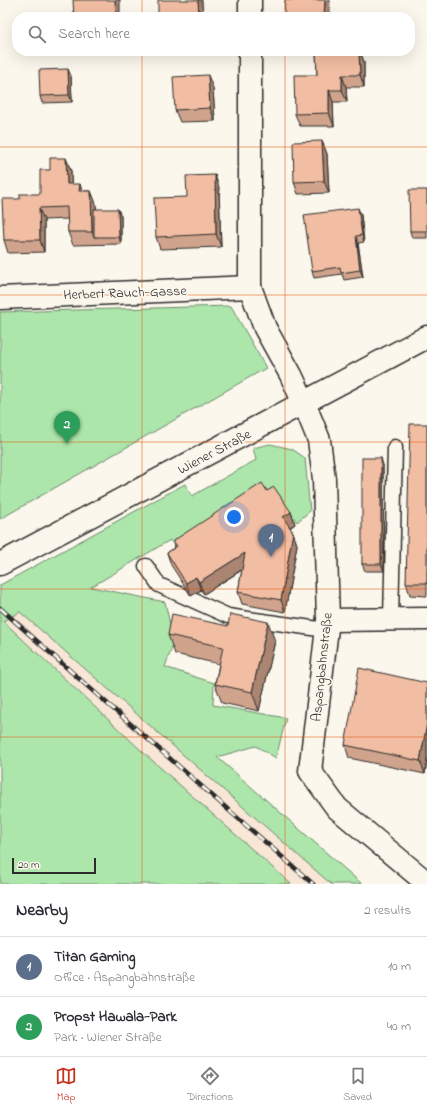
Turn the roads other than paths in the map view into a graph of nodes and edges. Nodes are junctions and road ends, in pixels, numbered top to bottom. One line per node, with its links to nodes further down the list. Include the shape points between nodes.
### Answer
1 (250, 0): 2 (street)
2 (250, 12)
3 (250, 56): 4 (street)
4 (250, 288): 5 (street, Herbert Rauch-Gasse); 7 (street, via 265,328)
5 (0, 298)
6 (427, 337): 7 (street, Wiener Straße)
7 (304, 402): 9 (street, Wiener Straße); 13 (street, Aspangbahnstraße, via 319,440 324,479)
8 (395, 447): 11 (lane)
9 (0, 564)
10 (146, 566): 13 (lane, via 159,585 228,616)
11 (391, 619): 12 (street); 13 (street)
12 (427, 619)
13 (327, 625): 14 (street, Aspangbahnstraße, via 310,771 337,808)
14 (427, 883)

